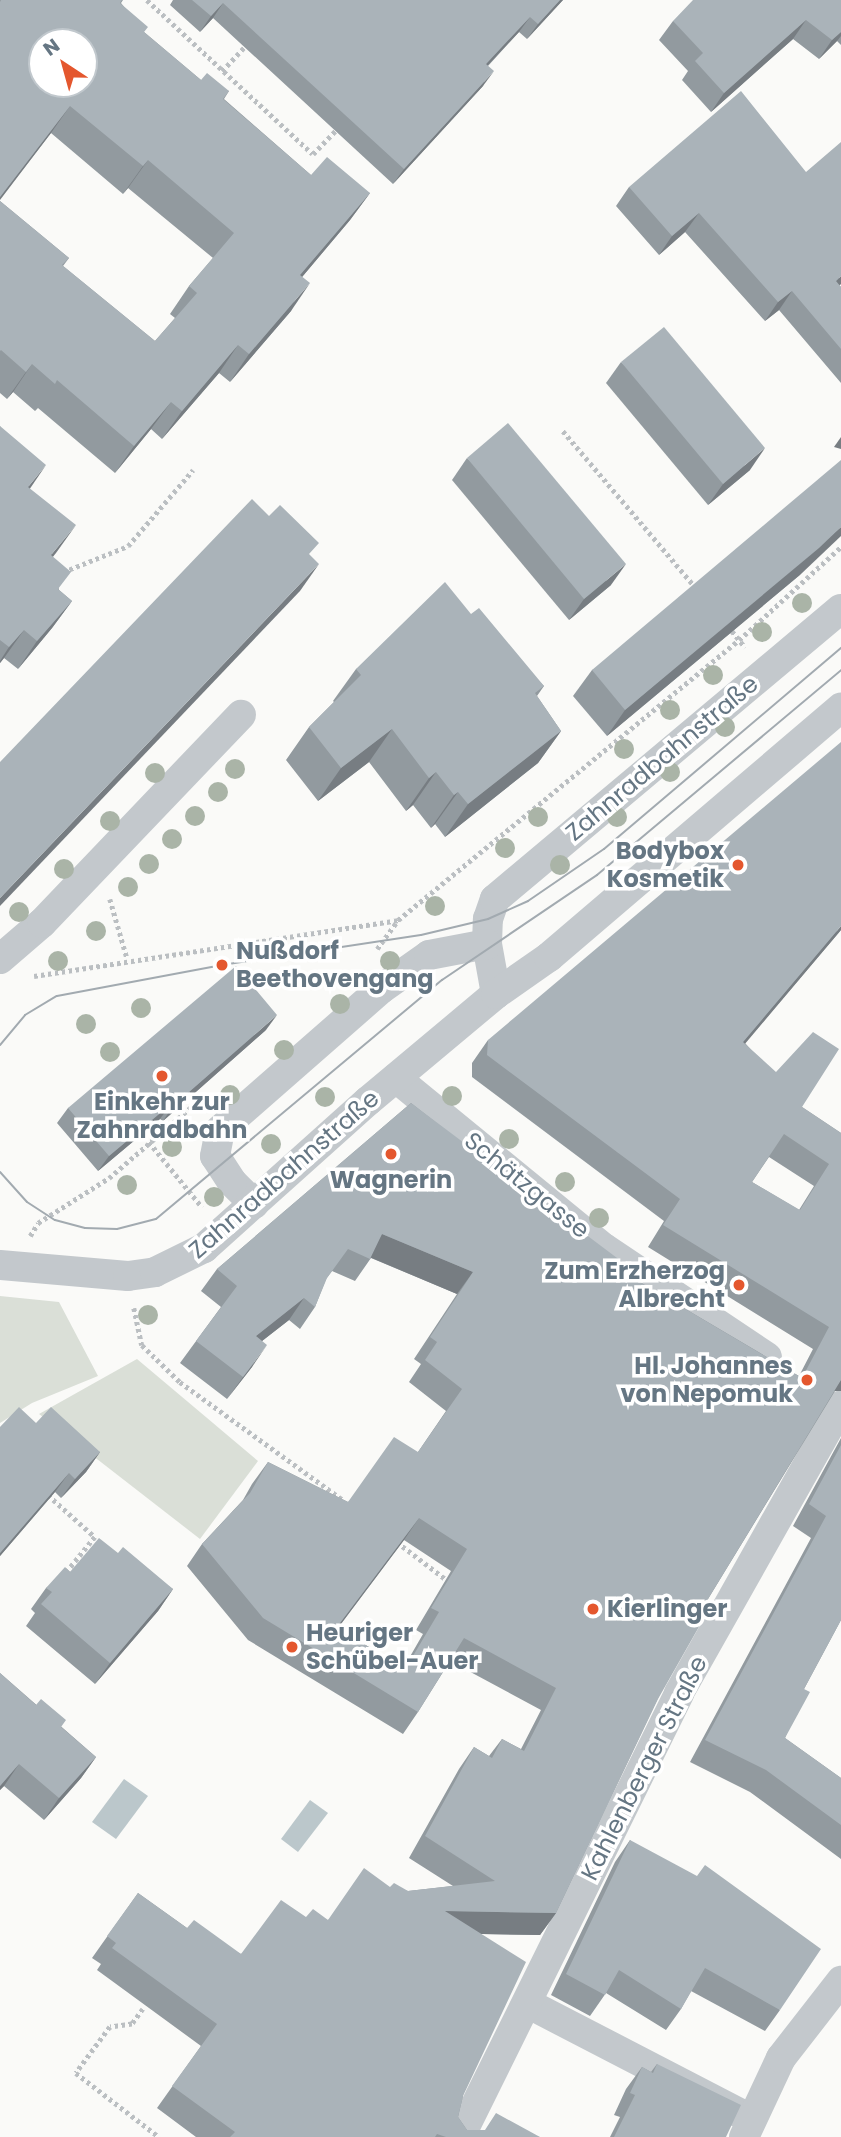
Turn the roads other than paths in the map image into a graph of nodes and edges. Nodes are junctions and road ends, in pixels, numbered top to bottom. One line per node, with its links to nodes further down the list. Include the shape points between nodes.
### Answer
1 (841, 609): 4 (street, Zahnradbahnstraße, via 506,888 488,919)
2 (841, 708): 6 (street, Zahnradbahnstraße, via 549,957)
3 (241, 715): 5 (street)
4 (488, 944): 6 (street, Zahnradbahnstraße); 8 (street, via 429,955 381,989 220,1130 215,1156)
5 (7, 954)
6 (496, 994): 7 (street, Zahnradbahnstraße)
7 (396, 1078): 8 (street, Zahnradbahnstraße); 10 (street, Schätzgasse, via 604,1248)
8 (254, 1204): 9 (street, Zahnradbahnstraße, via 183,1261 128,1276)
9 (0, 1265)
10 (767, 1357)
11 (841, 1406): 13 (street, Kahlenberger Straße, via 678,1693)
12 (841, 1981): 14 (street, via 781,2058)
13 (527, 2003): 14 (street); 15 (street, Kahlenberger Straße)
14 (746, 2128)
15 (460, 2137)

